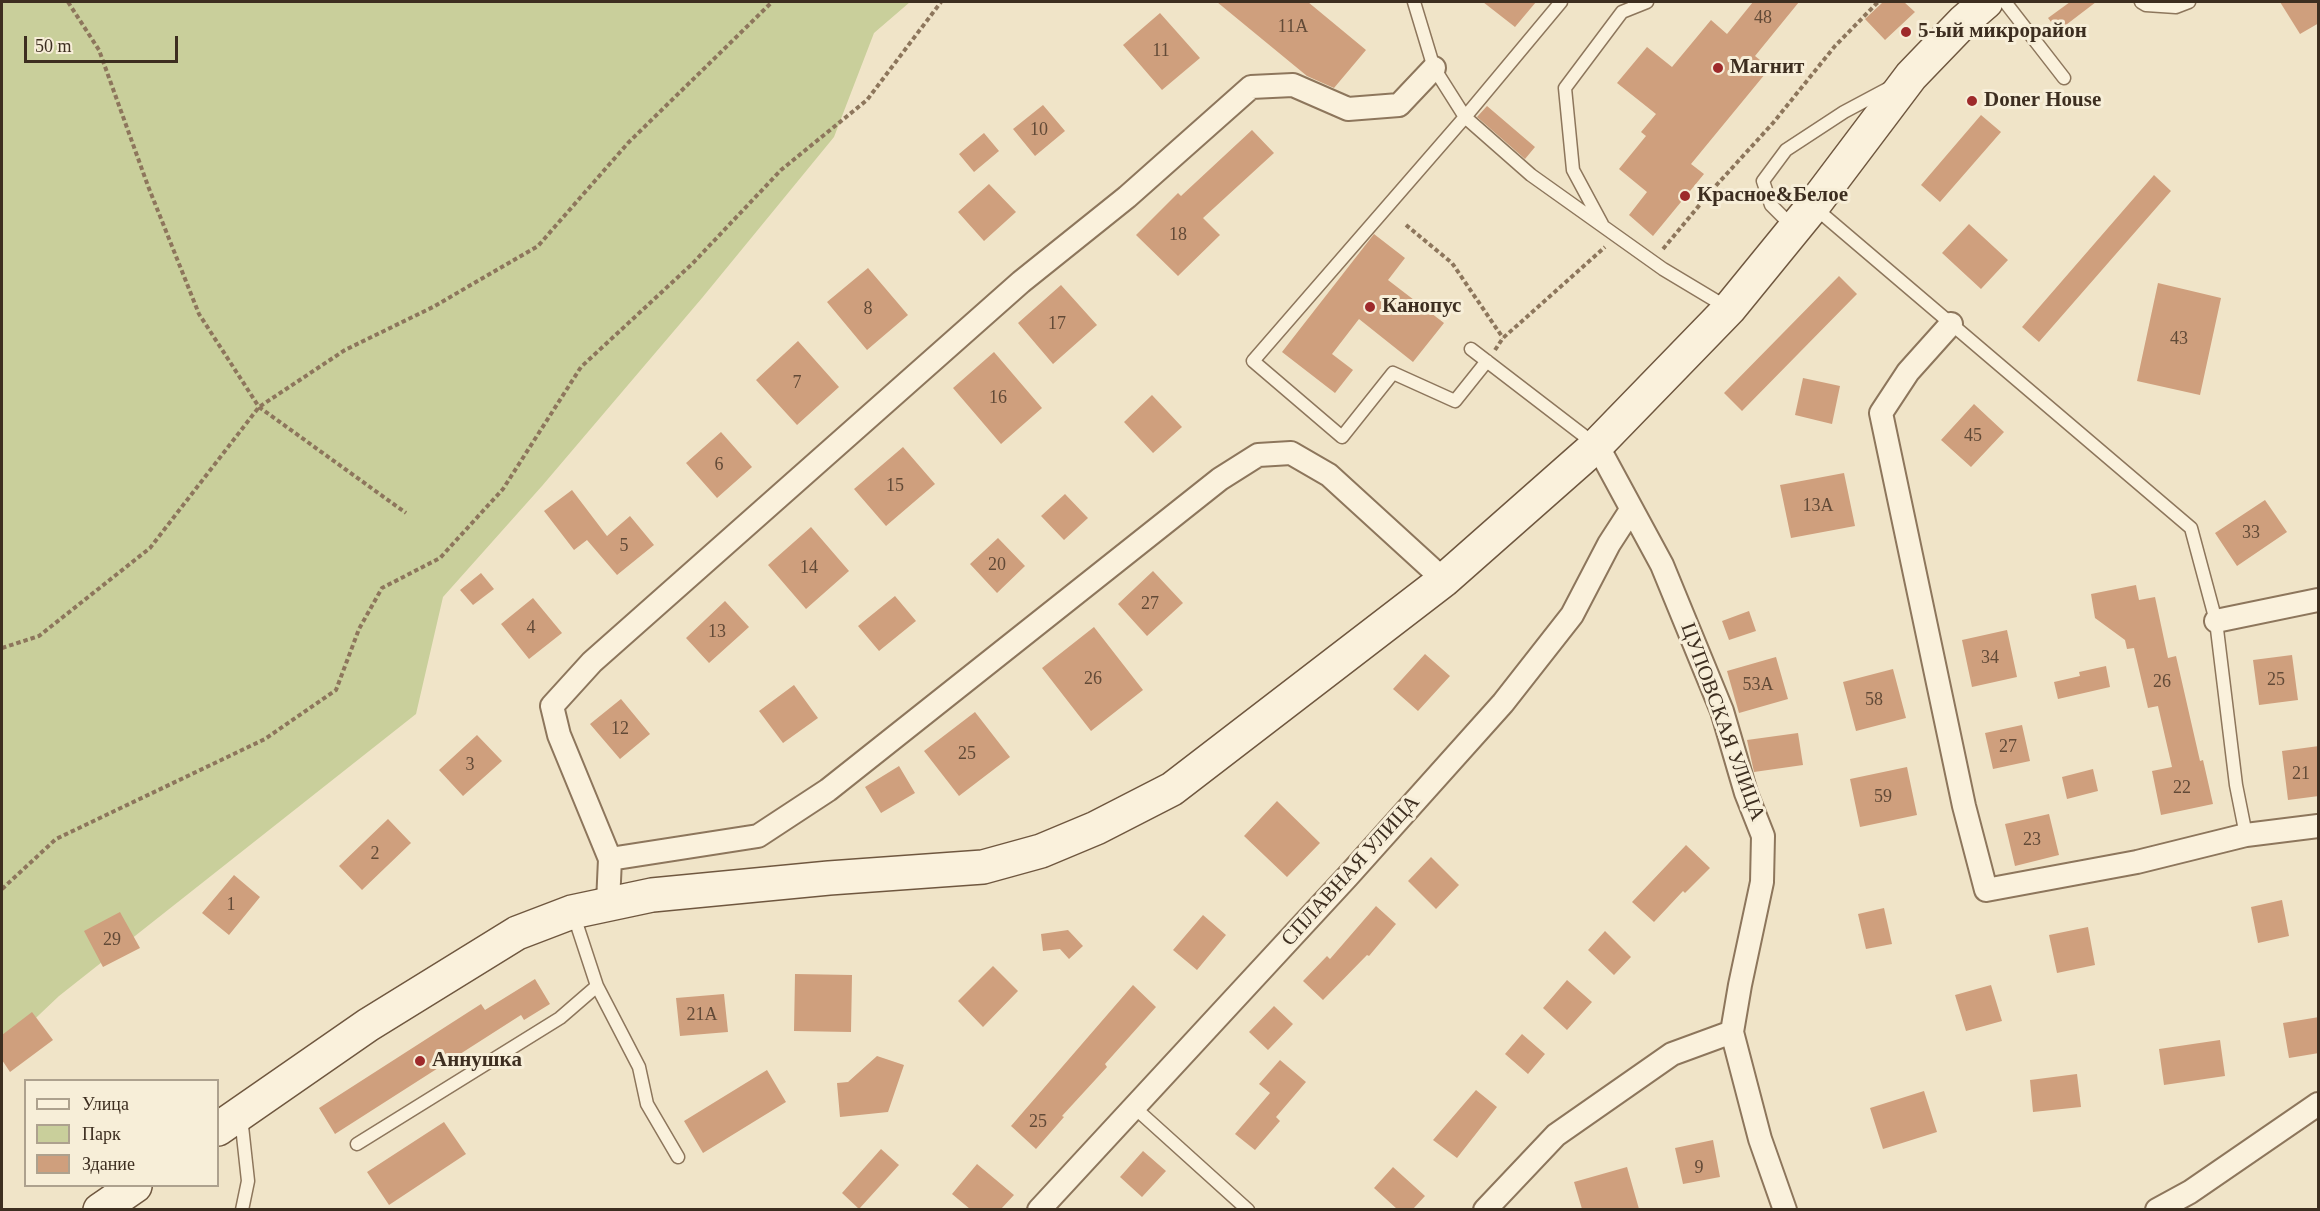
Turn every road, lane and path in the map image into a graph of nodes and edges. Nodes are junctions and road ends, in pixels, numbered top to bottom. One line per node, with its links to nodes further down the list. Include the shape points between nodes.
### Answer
1 (69, 2): 26 (path, via 99,50 199,314)
2 (772, 2): 26 (path, via 628,143 538,246 433,307 345,350)
3 (941, 2): 37 (path, via 867,100 781,170 693,264 581,367 503,489 440,558 382,588 359,629 336,690 265,739 56,839)
4 (1414, 2): 12 (lane)
5 (1561, 2): 15 (lane)
6 (1647, 2): 18 (lane, via 1622,12 1565,88 1572,170)
7 (1878, 2): 20 (path, via 1834,46)
8 (1986, 2): 13 (main road)
9 (2005, 2): 14 (lane)
10 (2141, 2): 11 (lane, via 2176,7)
11 (2189, 2)
12 (1434, 68): 15 (lane); 36 (street, via 1399,105 1348,110 1293,85 1251,87 1127,197 1021,282 592,662 552,706 559,735)
13 (1911, 76): 16 (main road); 16 (lane, via 1785,150 1762,181 1771,205)
14 (2064, 78)
15 (1465, 117): 18 (lane, via 1531,176); 25 (lane, via 1253,361 1342,437 1393,373 1455,401)
16 (1803, 217): 21 (main road); 22 (lane)
17 (1406, 225): 23 (path, via 1452,263)
18 (1603, 227): 19 (lane)
19 (1617, 237): 20 (lane); 23 (path)
20 (1653, 262): 21 (lane)
21 (1729, 309): 27 (main road)
22 (1951, 324): 32 (lane, via 2191,528); 35 (street, via 1908,372 1881,413 1964,806 1986,890 2137,862)
23 (1503, 338): 25 (path)
24 (1471, 349): 25 (lane)
25 (1487, 361): 27 (lane)
26 (259, 407): 29 (path); 33 (path, via 150,548 39,636)
27 (1597, 446): 28 (street, ЦУПОВСКАЯ УЛИЦА); 30 (main road)
28 (1632, 510): 41 (street, ЦУПОВСКАЯ УЛИЦА, via 1662,565 1722,711 1763,836 1762,882); 43 (street, СПЛАВНАЯ УЛИЦА, via 1609,544 1572,615 1503,703)
29 (406, 513)
30 (1444, 580): 36 (street, via 1329,475 1291,453 1258,455 1220,479 828,790 758,836); 38 (main road, via 1172,789 1041,851 983,867 759,884)
31 (2319, 600): 32 (street)
32 (2216, 621): 35 (lane)
33 (2, 648)
34 (2319, 826): 35 (street)
35 (2246, 835)
36 (610, 859): 38 (street)
37 (2, 889)
38 (608, 903): 39 (main road)
39 (572, 912): 40 (lane); 44 (main road, via 507,939 368,1025)
40 (597, 986): 45 (lane, via 560,1018); 46 (lane, via 639,1068 647,1104)
41 (1732, 1032): 52 (street, via 1672,1054 1556,1135); 53 (street, via 1760,1139)
42 (2319, 1104): 54 (street, via 2190,1192)
43 (1135, 1108): 50 (street, СПЛАВНАЯ УЛИЦА); 51 (lane)
44 (229, 1121): 49 (lane, via 248,1181)
45 (357, 1144)
46 (678, 1157)
47 (132, 1187): 48 (main road)
48 (100, 1209)
49 (242, 1209)
50 (1039, 1209)
51 (1248, 1209)
52 (1485, 1209)
53 (1785, 1209)
54 (2157, 1209)

